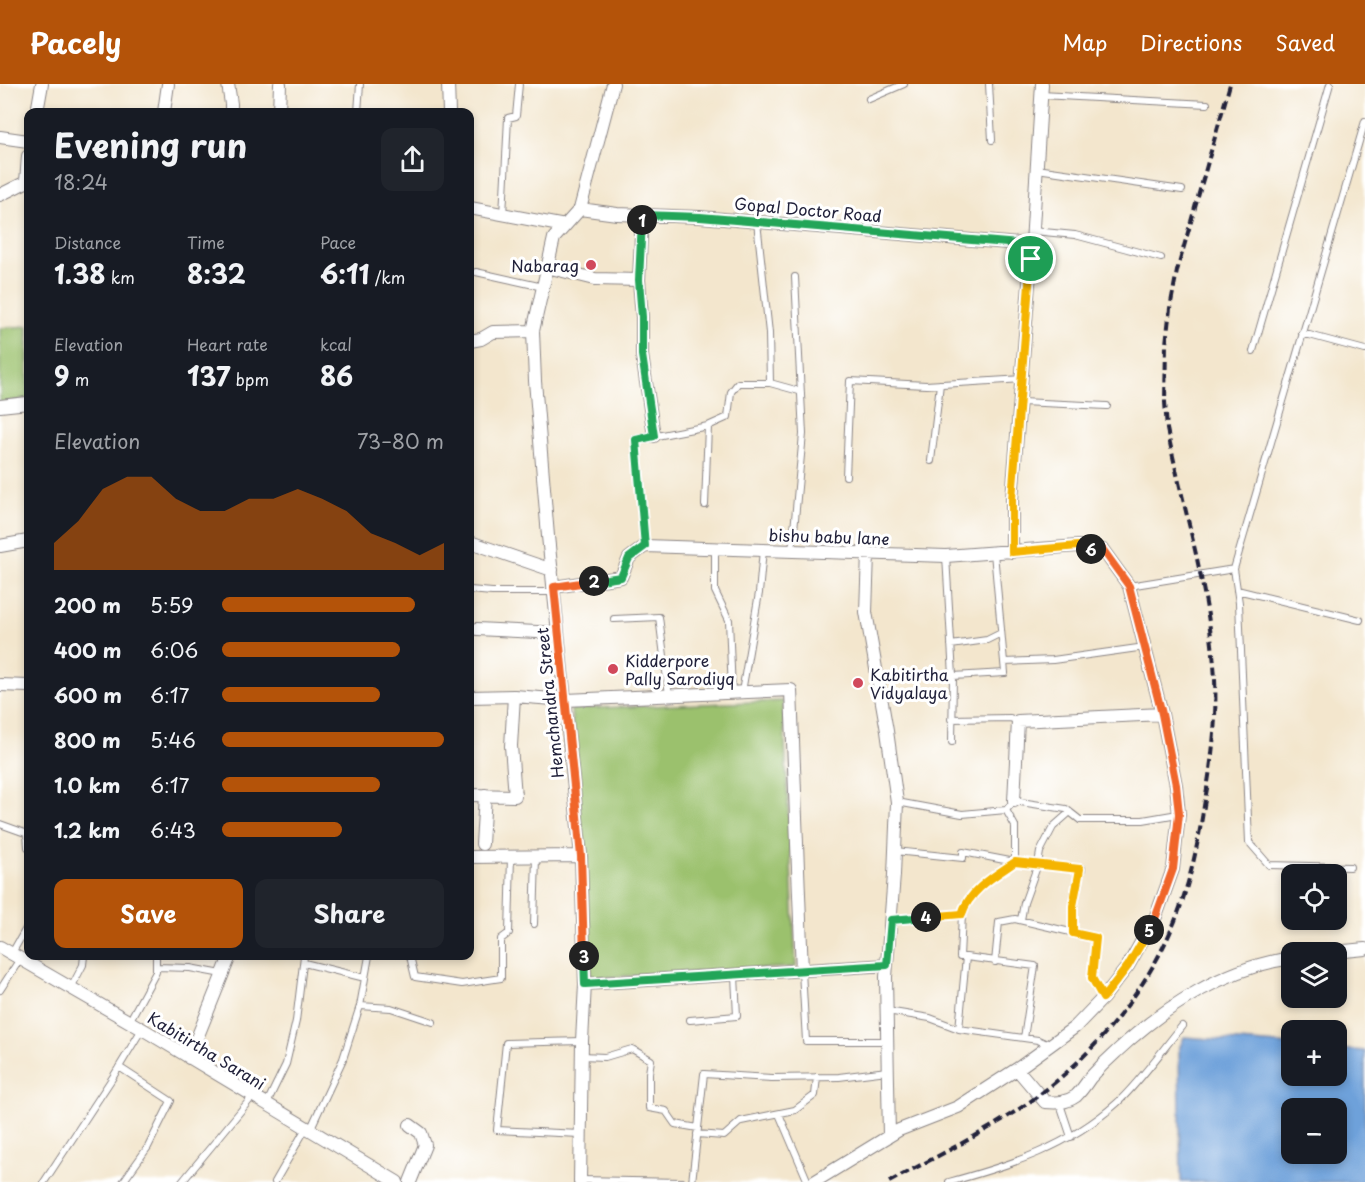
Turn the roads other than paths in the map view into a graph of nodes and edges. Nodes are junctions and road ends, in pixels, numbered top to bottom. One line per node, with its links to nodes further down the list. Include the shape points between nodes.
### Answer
1 (42, 84): 15 (street)
2 (168, 84): 16 (street)
3 (228, 84): 17 (street)
4 (280, 84): 18 (street)
5 (360, 84): 19 (lane)
6 (448, 84): 20 (street)
7 (519, 84): 31 (lane, via 516,116 508,118)
8 (613, 84): 29 (street)
9 (904, 84): 13 (lane)
10 (989, 84): 24 (lane)
11 (1330, 84): 47 (lane)
12 (1042, 89): 14 (lane); 25 (street)
13 (869, 99)
14 (1207, 104)
15 (38, 108)
16 (165, 108)
17 (231, 108)
18 (279, 108)
19 (358, 108)
20 (448, 108)
21 (1365, 121): 44 (lane)
22 (0, 137): 23 (street)
23 (24, 140)
24 (992, 140)
25 (1037, 169): 27 (lane); 35 (street)
26 (24, 183): 28 (street)
27 (1182, 190)
28 (0, 195)
29 (580, 208): 32 (street, Gopal Doctor Road); 34 (street, Hemchandra Street)
30 (474, 209): 31 (street)
31 (503, 214): 34 (street)
32 (642, 215): 33 (street, Gopal Doctor Road); 41 (street)
33 (757, 221): 36 (street, Gopal Doctor Road); 49 (lane, via 769,333)
34 (564, 227): 38 (street, Hemchandra Street, via 554,238)
35 (1033, 231): 36 (street); 37 (lane, via 1075,235)
36 (1032, 245): 48 (street)
37 (1161, 258)
38 (547, 267): 41 (street, via 594,279); 42 (street, Hemchandra Street)
39 (476, 272): 42 (lane)
40 (795, 278): 51 (lane)
41 (639, 280): 57 (street, via 642,355)
42 (543, 286): 43 (street, Hemchandra Street)
43 (533, 332): 45 (street, via 493,333); 73 (street, Hemchandra Street)
44 (1302, 333): 46 (lane); 72 (lane)
45 (474, 340)
46 (1365, 350)
47 (1253, 351)
48 (1023, 379): 50 (lane); 52 (street)
49 (770, 383): 51 (lane); 56 (lane, via 738,383 730,392 728,417)
50 (940, 384): 58 (lane); 59 (lane, via 850,381)
51 (799, 391): 67 (lane, via 802,434)
52 (1021, 402): 55 (lane); 68 (street, via 1012,499)
53 (24, 403): 54 (street)
54 (0, 406)
55 (1107, 406)
56 (708, 426): 57 (lane); 60 (lane)
57 (654, 436): 64 (lane, via 636,440)
58 (931, 461)
59 (846, 476)
60 (705, 505)
61 (24, 542): 63 (street)
62 (474, 543): 73 (street)
63 (0, 546)
64 (645, 546): 65 (street, bishu babu lane); 75 (street, via 629,558 621,577)
65 (715, 548): 66 (street, bishu babu lane); 89 (lane, via 715,591 729,620)
66 (763, 550): 67 (street, bishu babu lane); 89 (lane, via 759,593)
67 (792, 551): 69 (street, bishu babu lane)
68 (1012, 552): 70 (street, bishu babu lane); 74 (street, bishu babu lane, via 1078,546 1103,550)
69 (868, 553): 71 (street, bishu babu lane); 100 (street, via 866,612)
70 (994, 553): 71 (street, bishu babu lane); 82 (lane)
71 (946, 556): 83 (lane)
72 (1234, 569): 74 (lane); 77 (lane)
73 (552, 570): 75 (street, Hemchandra Street)
74 (1129, 586): 84 (street)
75 (554, 589): 76 (lane); 81 (street, Hemchandra Street)
76 (474, 590)
77 (1237, 590): 79 (lane); 114 (lane, via 1249,842 1269,865)
78 (614, 618): 90 (lane, via 659,617)
79 (1360, 620)
80 (477, 629): 81 (street)
81 (558, 633): 93 (street, Hemchandra Street)
82 (1001, 633): 83 (lane, via 987,640); 85 (lane)
83 (951, 645): 86 (lane)
84 (1146, 646): 85 (lane, via 1053,660); 94 (street)
85 (1004, 662): 86 (lane, via 1005,673)
86 (953, 676): 95 (lane)
87 (0, 685): 88 (street)
88 (24, 686)
89 (737, 692): 90 (street); 136 (street, via 791,690)
90 (669, 695): 93 (street)
91 (514, 696): 92 (street); 93 (street); 99 (street, via 514,796)
92 (474, 698)
93 (566, 700): 109 (street, Hemchandra Street)
94 (1162, 714): 96 (street); 103 (street)
95 (951, 719): 96 (lane); 97 (lane)
96 (1018, 721): 101 (street)
97 (952, 742)
98 (474, 795): 99 (street)
99 (485, 795): 106 (street)
100 (897, 802): 101 (lane, via 962,814); 107 (street)
101 (1010, 806): 102 (lane); 112 (lane, via 1015,826)
102 (1070, 812): 103 (lane, via 1080,820 1143,820); 113 (lane, via 1053,827)
103 (1179, 814): 143 (street, via 1173,869 1156,916 1128,966)
104 (0, 824): 105 (lane)
105 (24, 833)
106 (482, 844)
107 (895, 851): 112 (lane, via 949,858 963,858 963,852); 116 (street)
108 (511, 855): 110 (street); 111 (street); 132 (lane, via 509,933 501,939 501,978 462,984 415,977)
109 (581, 856): 111 (street); 140 (street, Hemchandra Street)
110 (474, 857)
111 (536, 857): 118 (lane)
112 (1015, 862): 113 (lane); 115 (lane, via 987,881 965,904)
113 (1038, 864): 117 (lane); 120 (lane, via 1081,869 1073,906)
114 (1350, 867)
115 (962, 914): 116 (lane); 124 (lane, via 960,957)
116 (891, 920): 134 (street)
117 (1021, 920): 120 (lane); 133 (lane, via 999,922)
118 (534, 924)
119 (24, 931): 123 (lane)
120 (1073, 933): 143 (lane, via 1096,938 1092,978)
121 (1365, 949): 122 (street)
122 (1347, 951)
123 (10, 954): 141 (street, Kabitirtha Sarani); 142 (lane)
124 (966, 957): 133 (lane); 151 (lane)
125 (1281, 959): 164 (street, via 1233,973 1148,1023 1076,1096)
126 (84, 960): 141 (lane)
127 (156, 960): 135 (lane)
128 (228, 960): 137 (street)
129 (304, 960): 163 (lane, via 286,1064)
130 (307, 960): 139 (lane)
131 (368, 960): 139 (lane)
132 (411, 960)
133 (995, 962): 152 (lane, via 1035,966)
134 (887, 965): 136 (street); 145 (street)
135 (156, 967): 137 (lane); 147 (lane)
136 (802, 971): 138 (street); 154 (lane, via 806,1041)
137 (222, 974): 157 (street)
138 (735, 976): 140 (street); 146 (lane, via 737,1016)
139 (365, 978): 144 (lane)
140 (585, 984): 153 (street, Hemchandra Street)
141 (70, 988): 147 (street, Kabitirtha Sarani)
142 (0, 990)
143 (1103, 998): 155 (street, via 1075,1027)
144 (360, 1006): 148 (lane, via 391,1008); 167 (lane, via 343,1059)
145 (886, 1011): 151 (lane, via 930,1018); 154 (street)
146 (690, 1020)
147 (129, 1022): 150 (street, Kabitirtha Sarani)
148 (433, 1022)
149 (1182, 1026): 171 (lane, via 1118,1103)
150 (142, 1029): 157 (street, Kabitirtha Sarani); 158 (lane)
151 (958, 1029): 152 (lane)
152 (1024, 1038): 155 (lane)
153 (582, 1041): 156 (street, Hemchandra Street); 169 (lane, via 506,1043 497,1130)
154 (886, 1041): 160 (street)
155 (1049, 1046): 159 (street)
156 (582, 1056): 168 (lane, via 605,1057 632,1049 651,1060 650,1108 666,1111 675,1124); 169 (street, Hemchandra Street)
157 (189, 1058): 162 (street, Kabitirtha Sarani)
158 (119, 1067): 173 (lane); 174 (lane, via 171,1101 148,1147)
159 (1017, 1069): 164 (street, via 1046,1102); 170 (street, via 958,1107)
160 (887, 1071): 161 (lane); 170 (street)
161 (817, 1077): 165 (lane, via 815,1095 795,1110); 168 (lane, via 704,1074)
162 (253, 1096): 163 (street, Kabitirtha Sarani); 175 (lane)
163 (266, 1104): 167 (street, Kabitirtha Sarani)
164 (1060, 1104): 171 (lane)
165 (779, 1114): 168 (lane, via 741,1121 724,1136); 181 (lane)
166 (410, 1125): 178 (street, via 421,1133 425,1145)
167 (308, 1129): 176 (lane); 177 (street, Kabitirtha Sarani)
168 (698, 1131): 180 (lane)
169 (581, 1134): 172 (street, Hemchandra Street)
170 (889, 1136): 182 (street)
171 (1071, 1137): 183 (lane, via 1008,1166)
172 (580, 1181): 179 (lane)
173 (44, 1182)
174 (123, 1182)
175 (182, 1182)
176 (275, 1182)
177 (397, 1182)
178 (410, 1182)
179 (682, 1182)
180 (692, 1182)
181 (808, 1182)
182 (814, 1182)
183 (949, 1182)

